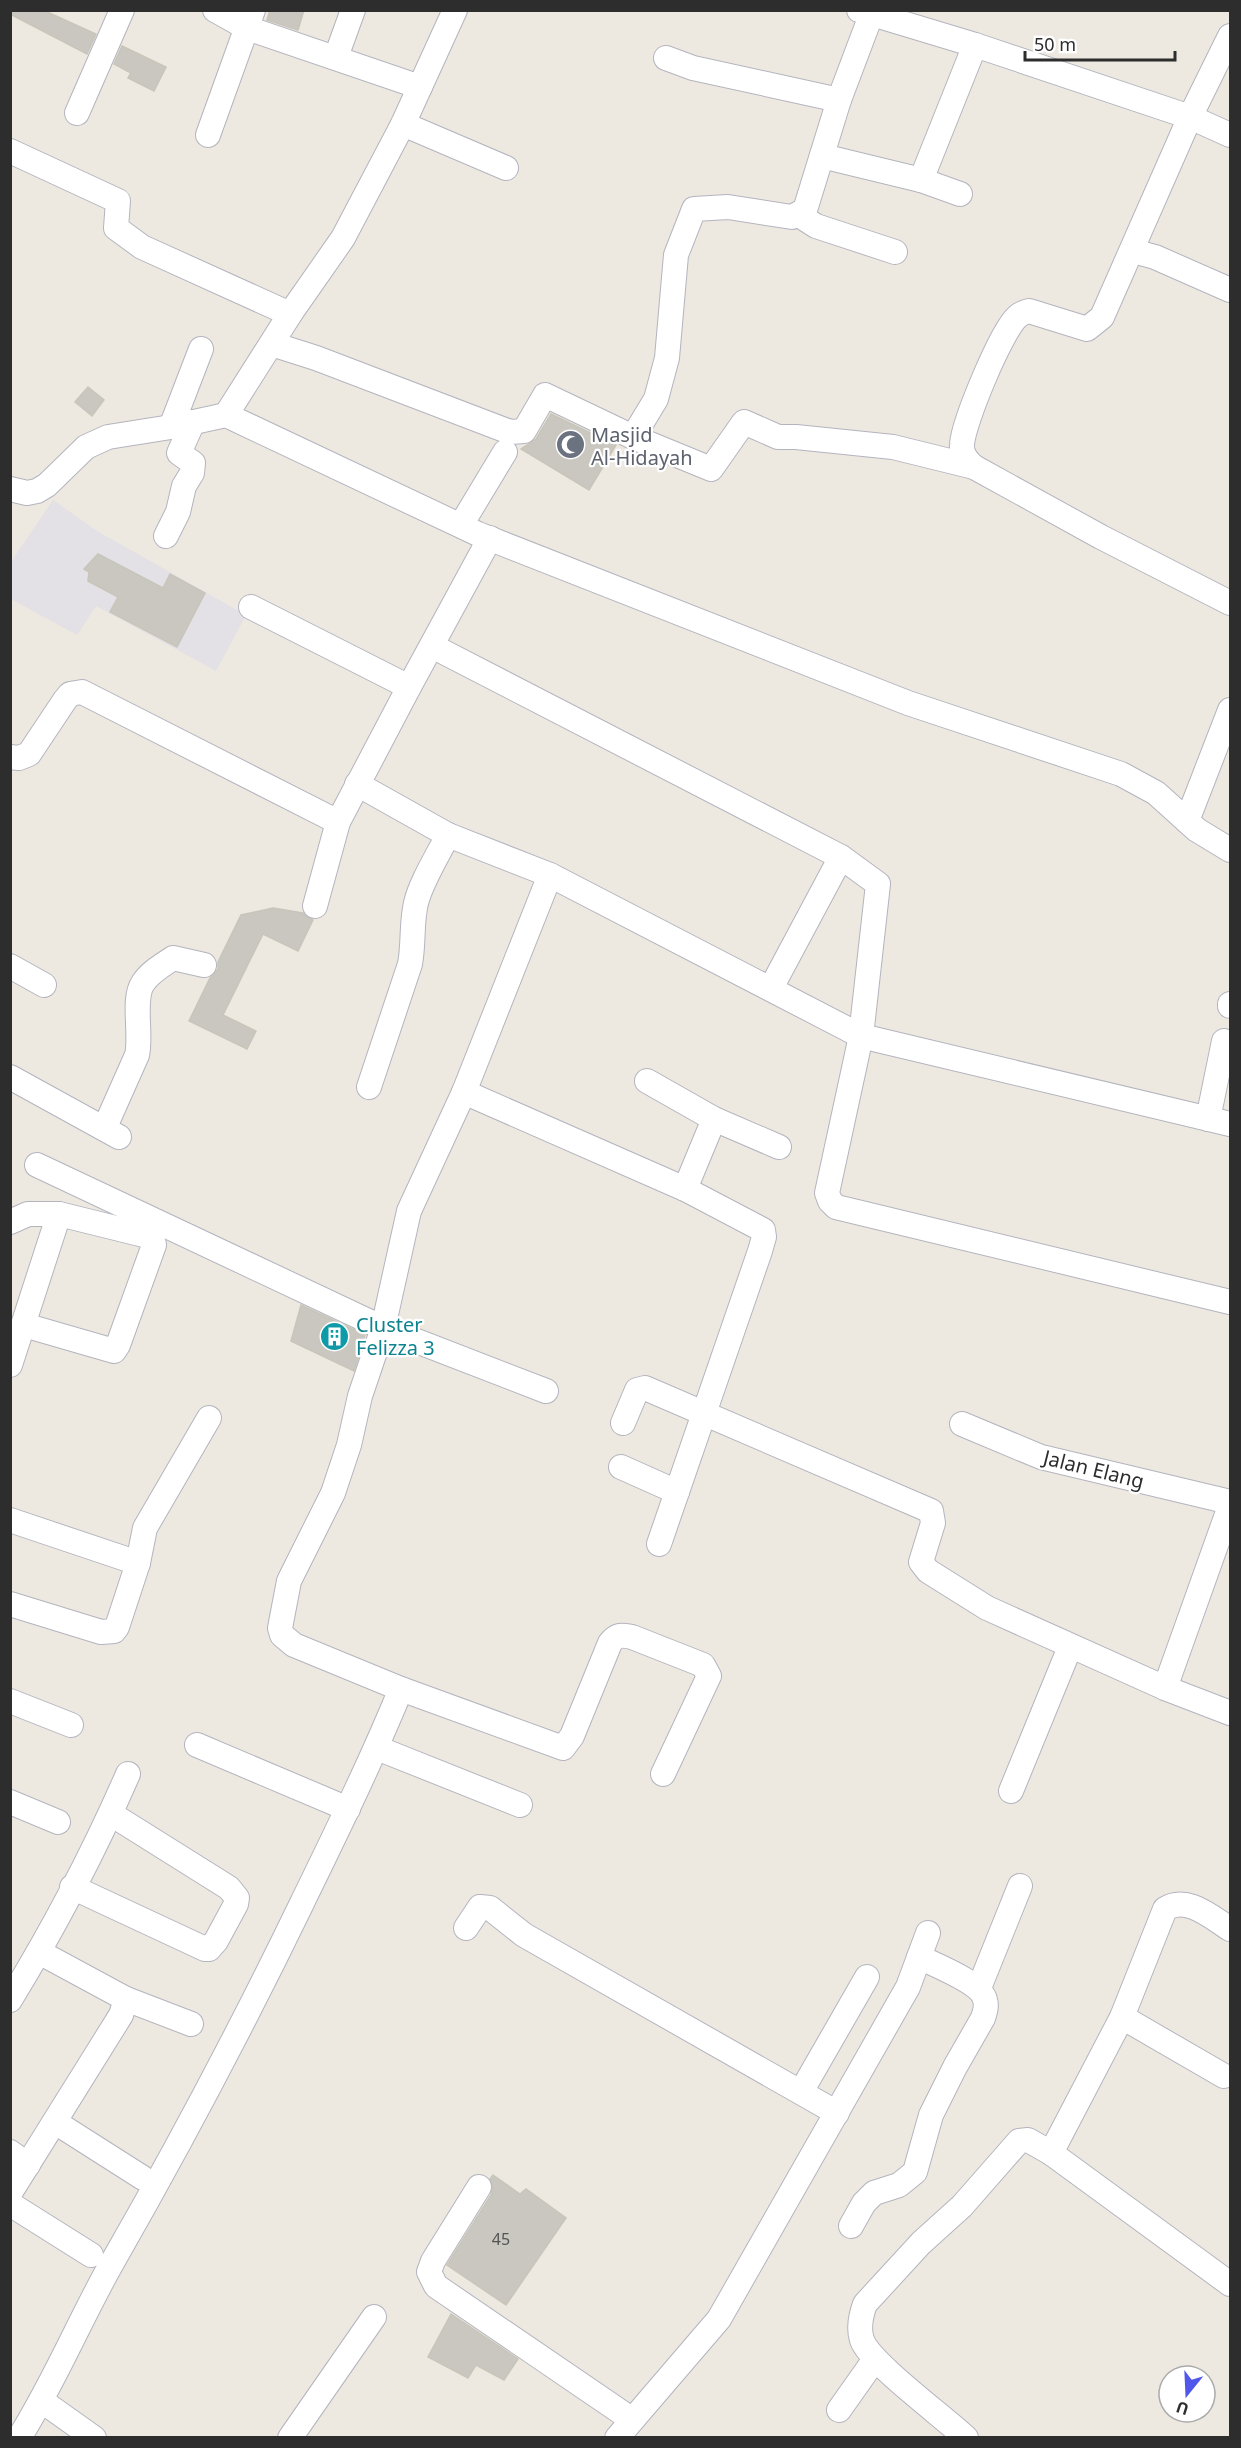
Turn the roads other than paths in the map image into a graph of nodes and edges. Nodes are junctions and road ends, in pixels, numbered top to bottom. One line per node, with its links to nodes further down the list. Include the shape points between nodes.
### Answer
1 (122, 10): 13 (street)
2 (215, 10): 6 (street)
3 (353, 10): 9 (street)
4 (455, 10): 11 (street)
5 (868, 12): 8 (street); 12 (street)
6 (250, 19): 9 (street); 16 (street)
7 (1230, 36): 14 (street)
8 (975, 45): 14 (street); 21 (street)
9 (336, 57): 11 (street)
10 (666, 58): 12 (street, via 693,68)
11 (420, 87): 15 (street)
12 (839, 100): 19 (street)
13 (77, 113)
14 (1190, 117): 17 (street); 24 (street)
15 (403, 124): 20 (street); 27 (street, via 343,238)
16 (208, 135)
17 (1230, 135)
18 (10, 151): 27 (street, via 118,201 116,228 142,247)
19 (822, 156): 21 (street); 23 (street)
20 (506, 168)
21 (921, 180): 22 (street)
22 (960, 194)
23 (805, 210): 25 (street, via 805,219 816,226); 32 (street, via 792,218 728,207 694,209 676,255 667,358 656,399)
24 (1133, 251): 26 (street); 34 (street, via 1102,317 1087,330 1029,311 1017,317 998,348 968,417 962,445 964,456)
25 (895, 252)
26 (1230, 290)
27 (290, 314): 28 (street)
28 (272, 344): 30 (street); 32 (street, via 510,432 524,431 545,394)
29 (201, 349): 31 (street)
30 (226, 415): 31 (street); 36 (street)
31 (182, 425): 35 (street, via 108,437 86,447 37,491); 37 (street, via 179,453 193,463 192,474)
32 (633, 437): 34 (street, via 711,469 744,422 778,437 893,447)
33 (505, 452): 36 (street)
34 (974, 467): 39 (street)
35 (10, 489)
36 (460, 525): 38 (street)
37 (166, 536)
38 (490, 538): 41 (street); 46 (street, via 908,703 1121,774 1156,793)
39 (1230, 603)
40 (251, 607): 42 (street)
41 (432, 646): 42 (street); 50 (street)
42 (408, 687): 45 (street)
43 (1230, 710): 46 (street)
44 (10, 757): 47 (street, via 29,754 70,694 82,692)
45 (357, 784): 47 (street); 48 (street)
46 (1187, 821): 49 (street)
47 (338, 822): 52 (street)
48 (448, 835): 51 (street); 61 (street, via 416,900 410,964)
49 (1230, 850)
50 (842, 857): 56 (street); 57 (street, via 878,884)
51 (550, 874): 56 (street); 62 (street)
52 (315, 906)
53 (204, 965): 59 (street, via 173,958 143,982 139,992 140,1045 112,1132)
54 (10, 966): 55 (street)
55 (44, 985)
56 (771, 988): 57 (street)
57 (861, 1036): 64 (street); 70 (street, via 827,1193 836,1207)
58 (1224, 1041): 64 (street)
59 (10, 1077)
60 (647, 1081): 63 (street)
61 (369, 1087)
62 (464, 1092): 67 (street); 72 (street, via 409,1211)
63 (714, 1119): 65 (street); 67 (street)
64 (1219, 1122)
65 (779, 1147)
66 (37, 1165): 72 (street)
67 (685, 1189): 75 (street, via 765,1233)
68 (64, 1215): 69 (street, via 28,1214); 71 (street); 71 (street, via 148,1236 153,1241 118,1345 110,1352)
69 (10, 1222)
70 (1230, 1302)
71 (24, 1325): 73 (street)
72 (383, 1328): 74 (street); 88 (street, via 333,1493 289,1581 280,1628 294,1645)
73 (10, 1365)
74 (546, 1391)
75 (704, 1413): 77 (street, via 640,1387); 80 (street); 86 (street, via 931,1511 933,1523 921,1562 928,1571 987,1608)
76 (209, 1418): 84 (street, via 145,1528)
77 (623, 1423)
78 (962, 1424): 81 (street, Jalan Elang, via 1041,1457)
79 (621, 1467): 80 (street)
80 (677, 1492): 83 (street)
81 (1230, 1504): 87 (street)
82 (10, 1520): 84 (street)
83 (659, 1544)
84 (138, 1563): 85 (street, via 114,1631 101,1632)
85 (10, 1604)
86 (1070, 1647): 87 (street); 96 (street)
87 (1165, 1688): 90 (street)
88 (401, 1689): 93 (street); 95 (street, via 563,1748 572,1736 609,1642 615,1636 632,1637 703,1665 710,1676)
89 (10, 1701): 91 (street)
90 (1230, 1713)
91 (70, 1725)
92 (197, 1746): 99 (street)
93 (377, 1748): 98 (street); 99 (street)
94 (128, 1774): 100 (street)
95 (663, 1774)
96 (1011, 1791)
97 (10, 1802): 101 (street)
98 (520, 1805)
99 (348, 1809): 128 (street, via 250,2009 111,2264)
100 (111, 1814): 103 (street); 103 (street, via 229,1888 237,1898 236,1904 216,1941 205,1949)
101 (58, 1822)
102 (1020, 1886): 110 (street)
103 (72, 1887): 107 (street)
104 (466, 1928): 116 (street, via 480,1907 490,1908 524,1935)
105 (1230, 1929): 113 (street, via 1184,1903 1174,1903 1165,1909)
106 (928, 1933): 108 (street)
107 (39, 1952): 111 (street); 112 (street)
108 (919, 1956): 110 (street); 117 (street, via 908,1988)
109 (867, 1977): 116 (street)
110 (979, 1988): 123 (street, via 986,2000 983,2018 931,2115 915,2172 898,2185 874,2193)
111 (126, 1999): 114 (street); 118 (street, via 121,2015)
112 (10, 2000)
113 (1122, 2017): 115 (street); 119 (street)
114 (191, 2024)
115 (1224, 2076)
116 (801, 2092): 117 (street)
117 (837, 2113): 130 (street, via 719,2319)
118 (56, 2122): 120 (street); 121 (street)
119 (1051, 2153): 125 (street); 127 (street, via 1028,2140 1014,2144 962,2206 921,2243 865,2304 860,2326 862,2340)
120 (143, 2178)
121 (15, 2179): 124 (street)
122 (479, 2187): 130 (street, via 433,2261 429,2272 436,2286)
123 (851, 2226)
124 (91, 2255)
125 (1230, 2284)
126 (374, 2317): 133 (street)
127 (875, 2359): 129 (street); 134 (street)
128 (42, 2401): 131 (street); 132 (street)
129 (839, 2410)
130 (629, 2430)
131 (19, 2438)
132 (94, 2438)
133 (290, 2438)
134 (966, 2438)

